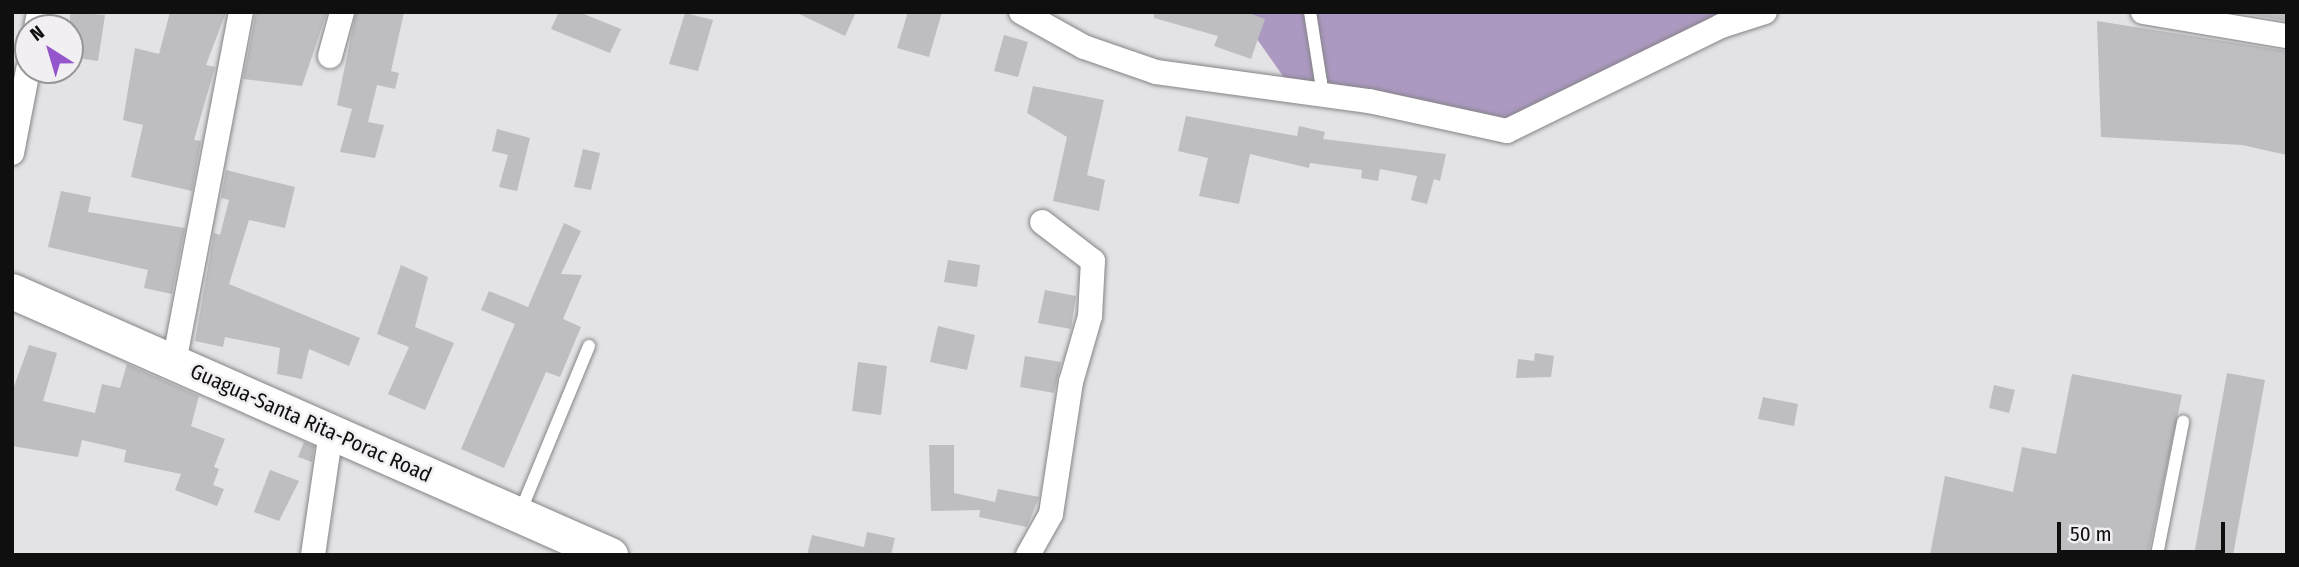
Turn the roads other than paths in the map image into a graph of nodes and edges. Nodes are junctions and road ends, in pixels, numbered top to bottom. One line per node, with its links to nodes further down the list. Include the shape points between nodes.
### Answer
1 (241, 12): 15 (street)
2 (342, 12): 8 (street)
3 (1021, 12): 10 (street, via 1084,47 1157,72)
4 (1310, 12): 10 (lane, via 1321,82)
5 (1765, 12): 10 (street, via 1721,26 1507,131)
6 (2143, 12): 7 (street)
7 (2287, 36)
8 (330, 56)
9 (25, 84): 11 (street)
10 (1317, 96)
11 (12, 153)
12 (1042, 222): 21 (street, via 1093,261 1090,316 1071,382 1051,514)
13 (12, 291): 15 (main road, Guagua-Santa Rita-Porac Road)
14 (589, 346): 18 (lane)
15 (174, 363): 17 (main road, Guagua-Santa Rita-Porac Road)
16 (2183, 422): 22 (lane)
17 (331, 432): 18 (main road, Guagua-Santa Rita-Porac Road); 19 (street)
18 (519, 515): 20 (main road, Guagua-Santa Rita-Porac Road)
19 (313, 555)
20 (610, 555)
21 (1028, 555)
22 (2157, 555)

